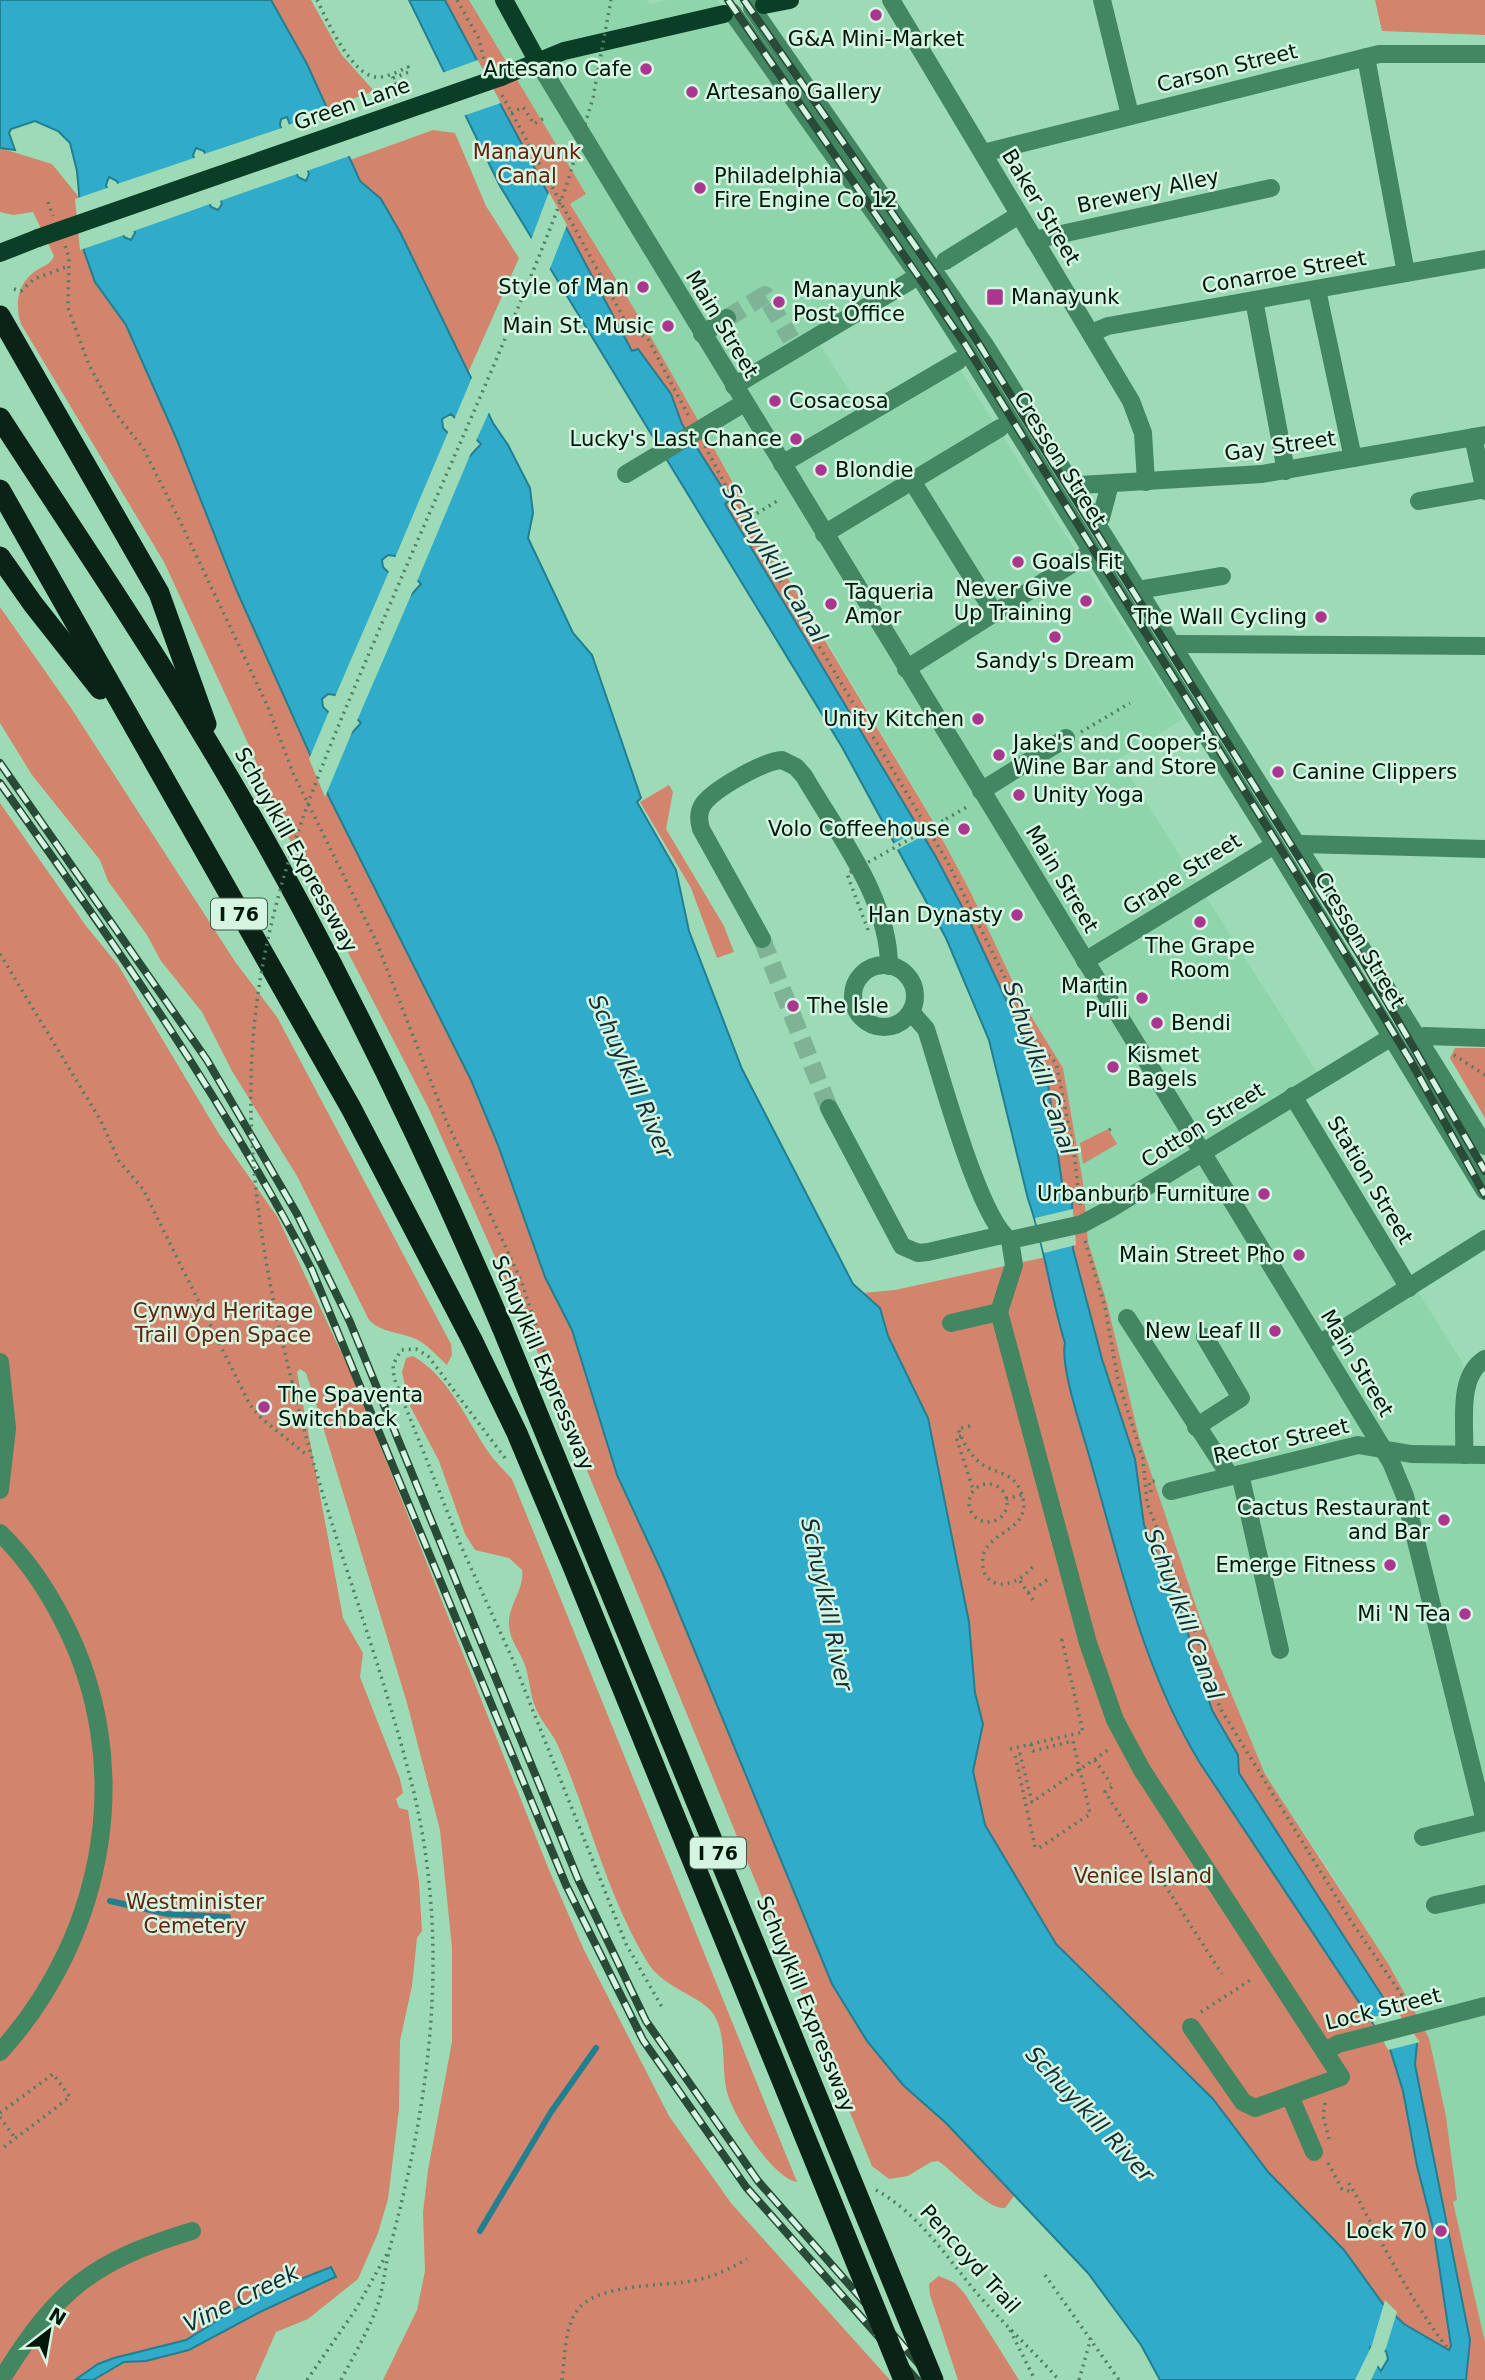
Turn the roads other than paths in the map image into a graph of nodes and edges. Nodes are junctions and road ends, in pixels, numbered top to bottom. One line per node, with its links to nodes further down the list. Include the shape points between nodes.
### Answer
1 (504, 0): 9 (main road, Main Street)
2 (790, 0): 5 (main road)
3 (891, 0): 11 (street, Baker Street)
4 (1102, 0): 10 (street)
5 (758, 7): 69 (street, Cresson Street, via 985,345)
6 (728, 13): 9 (main road, Green Lane, via 584,46); 71 (street, Cresson Street, via 919,276)
7 (1485, 54): 8 (street, Carson Street)
8 (1366, 57): 10 (street, Carson Street); 18 (street)
9 (538, 62): 15 (main road, Green Lane, bridge); 25 (street, Main Street)
10 (1130, 115): 11 (street, Carson Street)
11 (983, 153): 13 (street, Baker Street)
12 (1271, 188): 14 (street, Brewery Alley)
13 (1019, 215): 14 (street, Baker Street); 17 (street)
14 (1034, 240): 24 (street, Baker Street)
15 (0, 253)
16 (1485, 259): 18 (street, Conarroe Street)
17 (945, 261)
18 (1406, 273): 20 (street, Conarroe Street)
19 (909, 281): 27 (street, via 794,344)
20 (1317, 290): 21 (street, Conarroe Street); 32 (street)
21 (1254, 300): 24 (street, Conarroe Street); 34 (street)
22 (0, 316): 55 (highway, via 159,593)
23 (727, 318): 25 (street)
24 (1091, 333): 37 (street, Baker Street, via 1138,416)
25 (702, 334): 27 (street, Main Street)
26 (958, 361): 33 (street)
27 (734, 386): 28 (street, Main Street)
28 (744, 403): 33 (street, Main Street); 35 (street)
29 (0, 418): 55 (highway, Schuylkill Expressway / I 76)
30 (1000, 428): 36 (street)
31 (1479, 436): 32 (street, Gay Street); 41 (street)
32 (1353, 458): 34 (street, Gay Street)
33 (782, 464): 44 (street, Main Street)
34 (1286, 471): 37 (street, Gay Street)
35 (625, 474)
36 (912, 481): 44 (street); 49 (street)
37 (1146, 482): 38 (street, Gay Street)
38 (1110, 484): 39 (street, Gay Street); 43 (street)
39 (1080, 485)
40 (0, 490): 54 (highway, I 76)
41 (1485, 490): 42 (street)
42 (1419, 501)
43 (1101, 519)
44 (824, 534): 52 (street, Main Street)
45 (1086, 555): 49 (street)
46 (0, 557): 54 (highway)
47 (1222, 576): 48 (street)
48 (1144, 589)
49 (995, 614): 52 (street)
50 (1178, 644): 51 (street)
51 (1485, 646)
52 (906, 668): 56 (street, Main Street)
53 (1066, 738): 56 (street)
54 (141, 740): 104 (highway, I 76, bridge, via 351,1108 517,1433)
55 (218, 759): 105 (highway, Schuylkill Expressway / I 76, bridge, via 333,965 415,1128 502,1327)
56 (981, 791): 61 (street, Main Street)
57 (1302, 844): 58 (street)
58 (1485, 849)
59 (1264, 851): 61 (street, Grape Street)
60 (762, 939): 62 (street, via 698,819 712,796 763,765 782,760 804,776 871,893 888,942)
61 (1085, 961): 70 (street, Main Street)
62 (890, 966): 63 (street, via 912,984); 63 (street, via 869,969 856,984 853,994 859,1014 875,1026 885,1027)
63 (911, 1012): 72 (street, via 926,1029 985,1204)
64 (1425, 1036): 65 (street)
65 (1485, 1038)
66 (1385, 1041): 67 (street, Cotton Street)
67 (1293, 1096): 70 (street, Cotton Street); 74 (street, Station Street)
68 (829, 1108): 72 (street, Cotton Street, via 902,1246 918,1254)
69 (1485, 1146)
70 (1202, 1152): 72 (street, Cotton Street, via 1081,1223); 79 (street, Main Street)
71 (1485, 1191)
72 (1006, 1238): 75 (street, via 1014,1265)
73 (1485, 1240): 74 (street)
74 (1409, 1287): 79 (street)
75 (999, 1312): 77 (street); 98 (street, Lock Street, via 1105,1697 1129,1748)
76 (1127, 1318): 82 (street)
77 (951, 1323)
78 (1205, 1337): 82 (street, via 1241,1398)
79 (1319, 1344): 83 (street, Main Street)
80 (1485, 1359): 84 (street, via 1475,1365 1467,1382)
81 (0, 1362): 87 (street, via 8,1427)
82 (1196, 1427): 86 (street)
83 (1383, 1449): 84 (street, Rector Street); 86 (street, Rector Street, via 1349,1447); 91 (street, Main Street, via 1403,1489)
84 (1464, 1455): 85 (street, Rector Street)
85 (1485, 1455)
86 (1235, 1475): 88 (street, Rector Street); 90 (street)
87 (0, 1490)
88 (1171, 1490)
89 (0, 1533): 99 (street, via 53,1602 82,1661 100,1733 105,1808 93,1881 70,1947 39,2003)
90 (1280, 1650)
91 (1480, 1782): 92 (street, Main Street)
92 (1485, 1821): 93 (street)
93 (1423, 1838)
94 (1485, 1894): 95 (street)
95 (1435, 1905)
96 (1485, 2006): 98 (street, Lock Street, via 1412,2017 1380,2034)
97 (1196, 2020): 100 (street, via 1223,2077 1248,2105 1265,2107)
98 (1325, 2051): 100 (street, via 1341,2077)
99 (0, 2052)
100 (1290, 2096): 101 (street)
101 (1314, 2152)
102 (192, 2231): 103 (street, via 120,2256 80,2281 34,2329)
103 (1, 2380)
104 (904, 2380)
105 (933, 2380)

